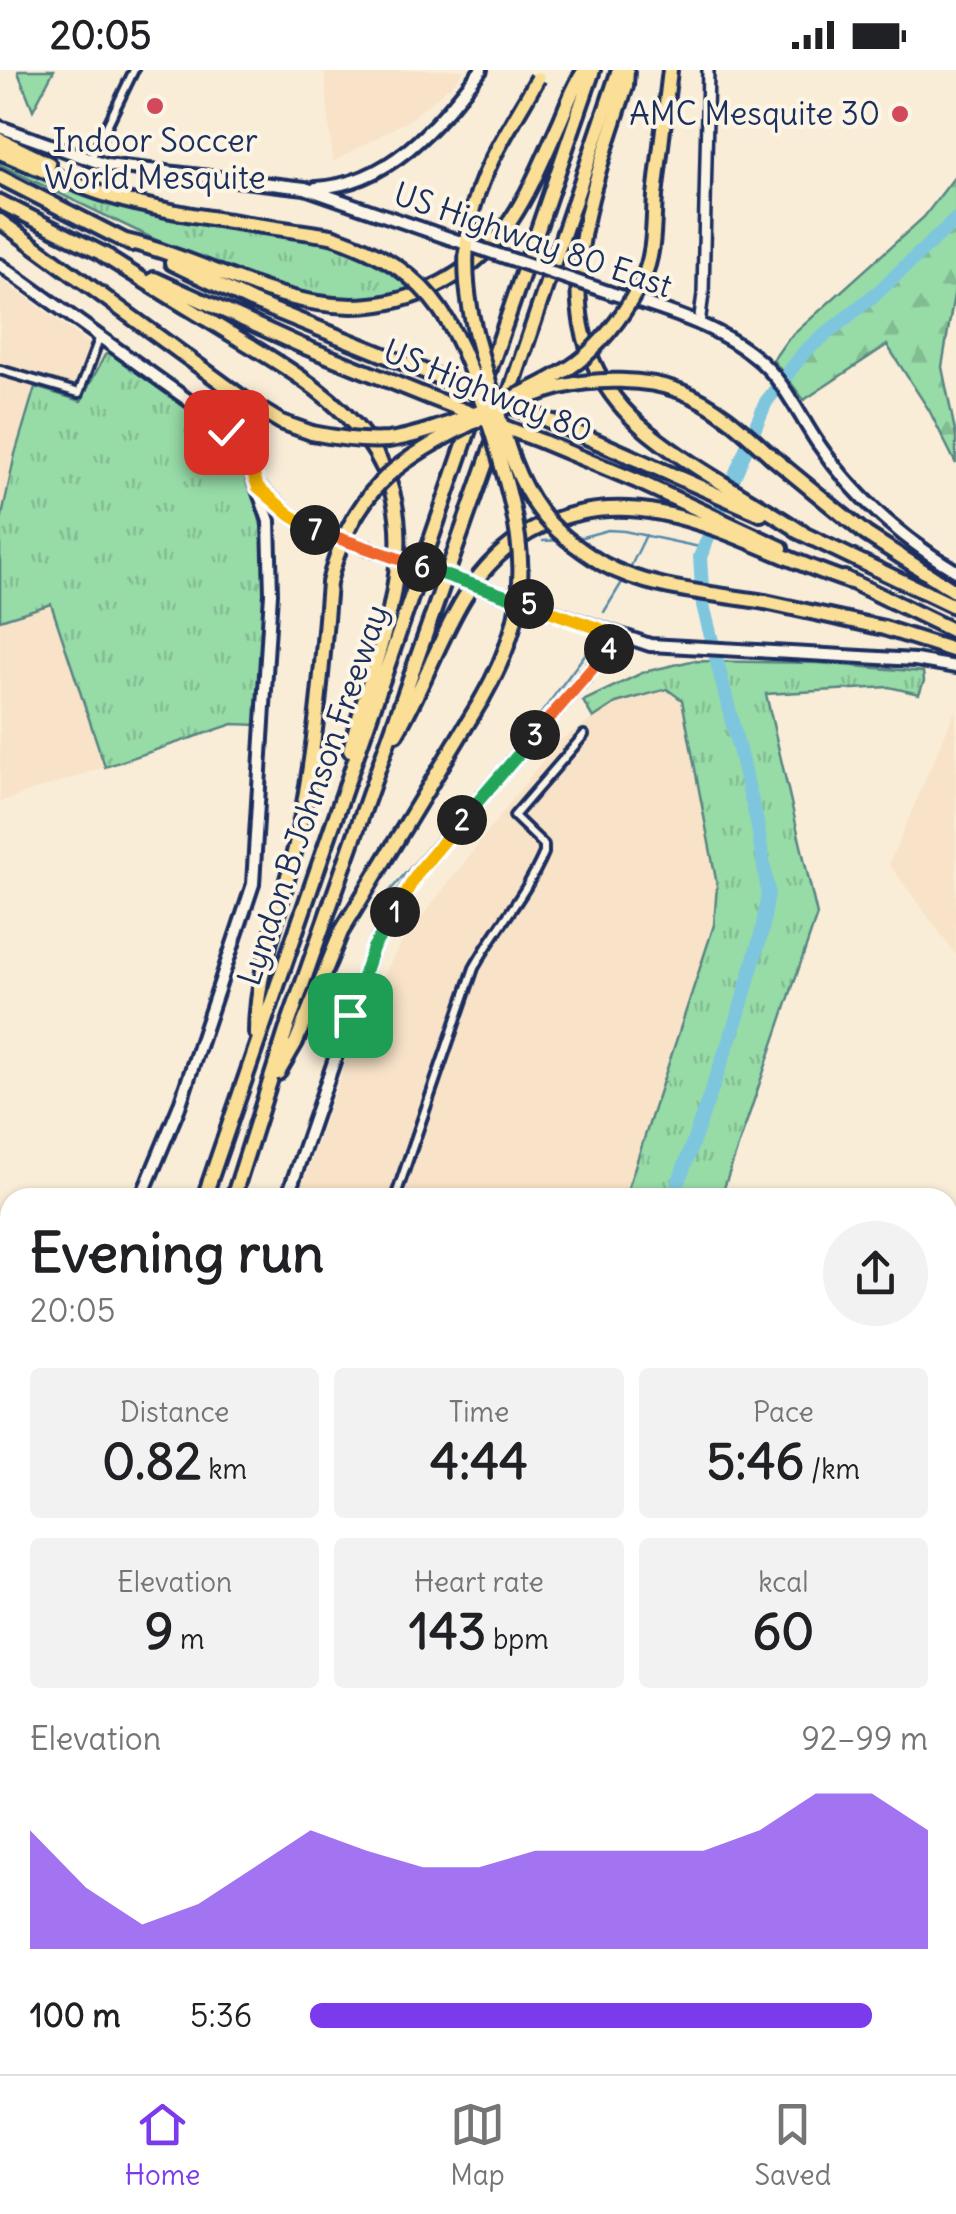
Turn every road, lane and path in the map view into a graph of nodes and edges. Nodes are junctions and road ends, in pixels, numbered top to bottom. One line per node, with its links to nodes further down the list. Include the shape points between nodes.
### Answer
1 (134, 70): 12 (street)
2 (482, 70): 14 (main road, via 413,148 378,172 342,186)
3 (585, 70): 18 (highway, via 526,196 500,234 467,267 412,296 359,307 310,304)
4 (593, 70): 37 (highway, Lyndon B Johnson Freeway)
5 (623, 70): 26 (highway, via 626,86 581,235 576,274 590,351 618,401 646,430); 36 (highway, Lyndon B Johnson Freeway)
6 (670, 70): 24 (highway, bridge, via 645,274 614,326 584,357)
7 (708, 70): 21 (street)
8 (540, 74): 33 (highway, bridge, via 480,187 465,258 474,336 516,470 540,512 608,566 665,585 884,628)
9 (0, 126): 12 (main road, US Highway 80 East)
10 (0, 140): 16 (highway)
11 (0, 152): 16 (highway)
12 (91, 160): 14 (main road, US Highway 80 East)
13 (0, 177): 18 (highway, US Highway 80)
14 (304, 188): 21 (main road, US Highway 80 East, bridge)
15 (0, 202): 19 (highway, US Highway 80)
16 (158, 208): 39 (highway, bridge, via 331,236 410,276 436,303 468,358 514,506 520,552 512,634 482,699 341,932 296,1042)
17 (0, 221): 24 (highway, bridge, via 281,422 356,440 388,440 421,434)
18 (126, 241): 24 (highway, US Highway 80, bridge, via 251,301)
19 (103, 254): 27 (highway, US Highway 80, bridge, via 300,346 541,441); 37 (highway, via 316,386 357,425 381,466 394,509 398,565)
20 (0, 265): 22 (main road)
21 (700, 324): 28 (main road, US Highway 80 East, via 773,375 860,495)
22 (99, 339): 23 (street, via 79,393); 25 (main road, via 213,418 239,448)
23 (0, 370)
24 (500, 401): 26 (highway, US Highway 80, bridge)
25 (258, 487): 32 (main road, bridge, via 315,530); 40 (main road, Lyndon B Johnson Freeway, via 269,521 271,593 254,884 180,1107)
26 (752, 505): 30 (highway)
27 (693, 513): 31 (highway); 36 (highway, via 596,508 551,521 509,546 463,598)
28 (956, 571)
29 (956, 592): 38 (highway, bridge, via 866,534 728,418 682,391 634,382 559,387 403,461 358,508 337,550 310,772 256,1000)
30 (956, 608)
31 (956, 632)
32 (620, 636): 34 (main road, via 670,647); 43 (main road, via 418,872 373,948)
33 (956, 651)
34 (956, 667)
35 (584, 734): 44 (street, via 514,816 544,845 544,853 522,899 474,968)
36 (380, 762): 39 (highway, Lyndon B Johnson Freeway)
37 (330, 830): 38 (highway, Lyndon B Johnson Freeway)
38 (256, 1045): 41 (highway, Lyndon B Johnson Freeway)
39 (264, 1099): 42 (highway, Lyndon B Johnson Freeway)
40 (145, 1188)
41 (207, 1188)
42 (237, 1188)
43 (290, 1188)
44 (398, 1188)

